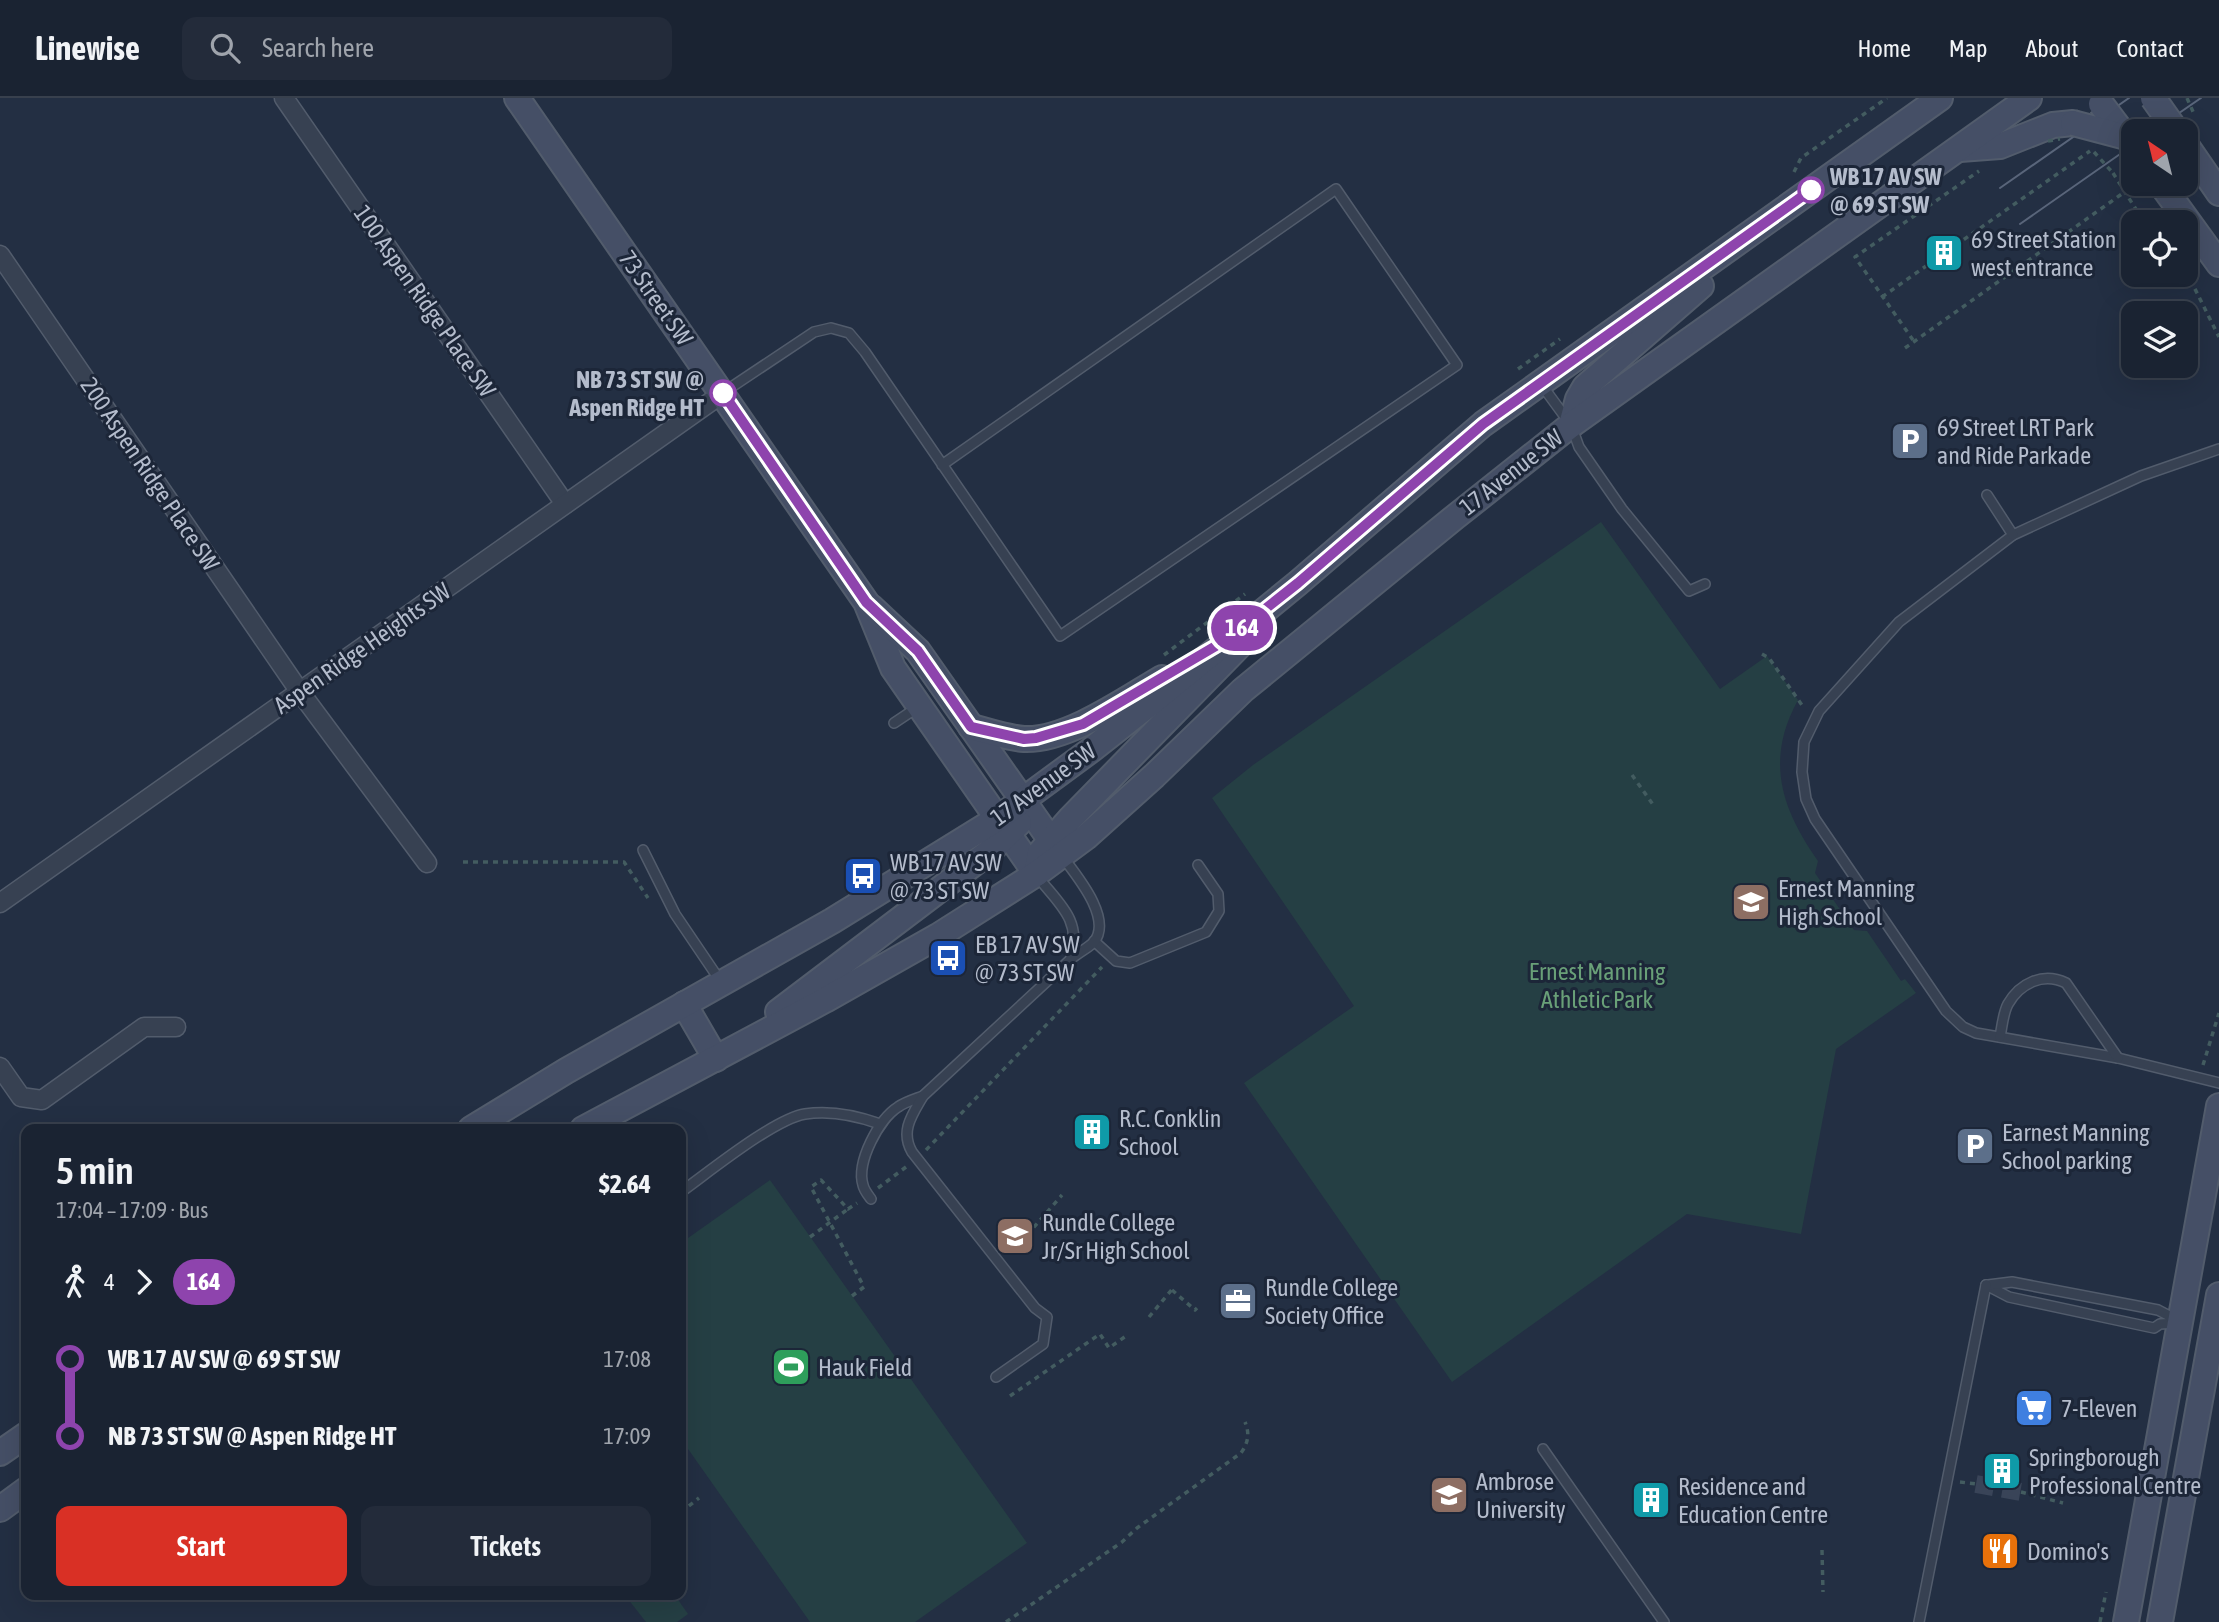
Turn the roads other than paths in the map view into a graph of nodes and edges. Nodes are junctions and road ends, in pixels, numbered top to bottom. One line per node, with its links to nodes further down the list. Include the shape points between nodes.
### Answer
1 (284, 98): 25 (street, 100 Aspen Ridge Place SW)
2 (517, 98): 20 (main road, 73 Street SW)
3 (1940, 98): 14 (main road, 17 Avenue SW)
4 (2029, 98): 12 (main road, 17 Avenue SW)
5 (2153, 98): 8 (main road, bridge)
6 (2172, 98): 9 (main road)
7 (2099, 101): 10 (main road, bridge)
8 (2172, 119)
9 (2179, 119)
10 (2121, 131)
11 (2121, 139): 12 (main road, bridge, via 2073,123 2053,125 2000,146)
12 (1959, 149): 21 (main road, 17 Avenue SW)
13 (2198, 157): 15 (main road)
14 (1843, 167): 19 (main road, 17 Avenue SW); 21 (main road, via 1600,372 1578,399)
15 (2219, 193)
16 (2170, 196): 18 (main road)
17 (0, 256): 31 (street, 200 Aspen Ridge Place SW)
18 (2219, 264)
19 (1540, 383): 21 (lane); 27 (main road, 17 Avenue SW, via 1483,424)
20 (723, 393): 23 (lane, via 814,332 831,328 849,333); 25 (street, Aspen Ridge Heights SW); 29 (main road, 73 Street SW)
21 (1571, 425): 28 (lane, via 1579,447 1622,509 1689,591); 37 (main road, 17 Avenue SW, via 1243,690 1154,776)
22 (2219, 449): 26 (lane, via 2141,476)
23 (942, 465): 23 (lane, via 1060,636 1457,365 1336,189)
24 (1987, 495): 26 (lane)
25 (565, 505): 31 (street, Aspen Ridge Heights SW)
26 (2012, 535): 48 (lane, via 1899,622 1819,711 1804,742 1802,772 1815,819 1946,1011 1976,1034)
27 (1298, 583): 30 (main road, 17 Avenue SW); 37 (main road)
28 (1705, 584)
29 (866, 602): 32 (main road, 73 Street SW, via 893,668); 34 (main road, 73 Street SW, via 918,651)
30 (1226, 640): 34 (main road, via 1083,724 1024,739); 35 (main road, 17 Avenue SW)
31 (300, 692): 39 (street, 200 Aspen Ridge Place SW); 42 (street, Aspen Ridge Heights SW)
32 (919, 706): 33 (lane); 36 (main road, 73 Street SW)
33 (894, 723)
34 (971, 727): 35 (main road, 73 Street SW)
35 (1021, 801): 36 (main road, via 1021,822); 37 (main road, 73 Street SW)
36 (1003, 827): 41 (main road, 73 Street SW); 45 (main road, 17 Avenue SW); 50 (main road, via 989,852)
37 (1056, 848): 41 (main road, 17 Avenue SW); 43 (lane, via 1086,888 1097,912 1099,930)
38 (643, 850): 45 (lane, via 675,914)
39 (427, 863)
40 (1198, 866): 43 (lane, via 1218,894 1219,911 1206,932 1130,963 1116,961)
41 (1036, 874): 44 (lane, via 1071,922 1076,942); 50 (main road, 17 Avenue SW, via 938,936)
42 (0, 903)
43 (1094, 941): 44 (lane)
44 (1071, 959): 53 (lane)
45 (722, 983): 46 (main road, 17 Avenue SW)
46 (684, 1004): 50 (main road); 55 (main road, 17 Avenue SW)
47 (176, 1027): 51 (street, via 144,1027 42,1100 21,1097)
48 (2000, 1037): 49 (lane); 49 (lane, via 2007,1005 2023,986 2055,978 2066,983)
49 (2118, 1058): 52 (lane)
50 (716, 1059): 56 (main road, 17 Avenue SW)
51 (0, 1067)
52 (2219, 1083)
53 (923, 1096): 57 (lane, via 897,1107); 64 (lane, via 909,1121 909,1148 1035,1308 1047,1317 1043,1344)
54 (2219, 1106): 62 (main road)
55 (479, 1124)
56 (592, 1124)
57 (880, 1124): 58 (lane, via 855,1115 802,1114 780,1122); 59 (lane, via 862,1173)
58 (686, 1188)
59 (871, 1199)
60 (1986, 1285): 62 (lane, via 2012,1282 2158,1310); 62 (lane, via 2009,1297 2154,1328); 71 (lane)
61 (2219, 1295): 63 (main road)
62 (2180, 1322): 63 (street); 72 (main road)
63 (2216, 1328): 73 (main road)
64 (996, 1377)
65 (21, 1438): 67 (main road)
66 (1543, 1449): 70 (lane)
67 (0, 1453)
68 (21, 1494): 69 (main road)
69 (0, 1509)
70 (1664, 1622)
71 (1919, 1622)
72 (2126, 1622)
73 (2160, 1622)

